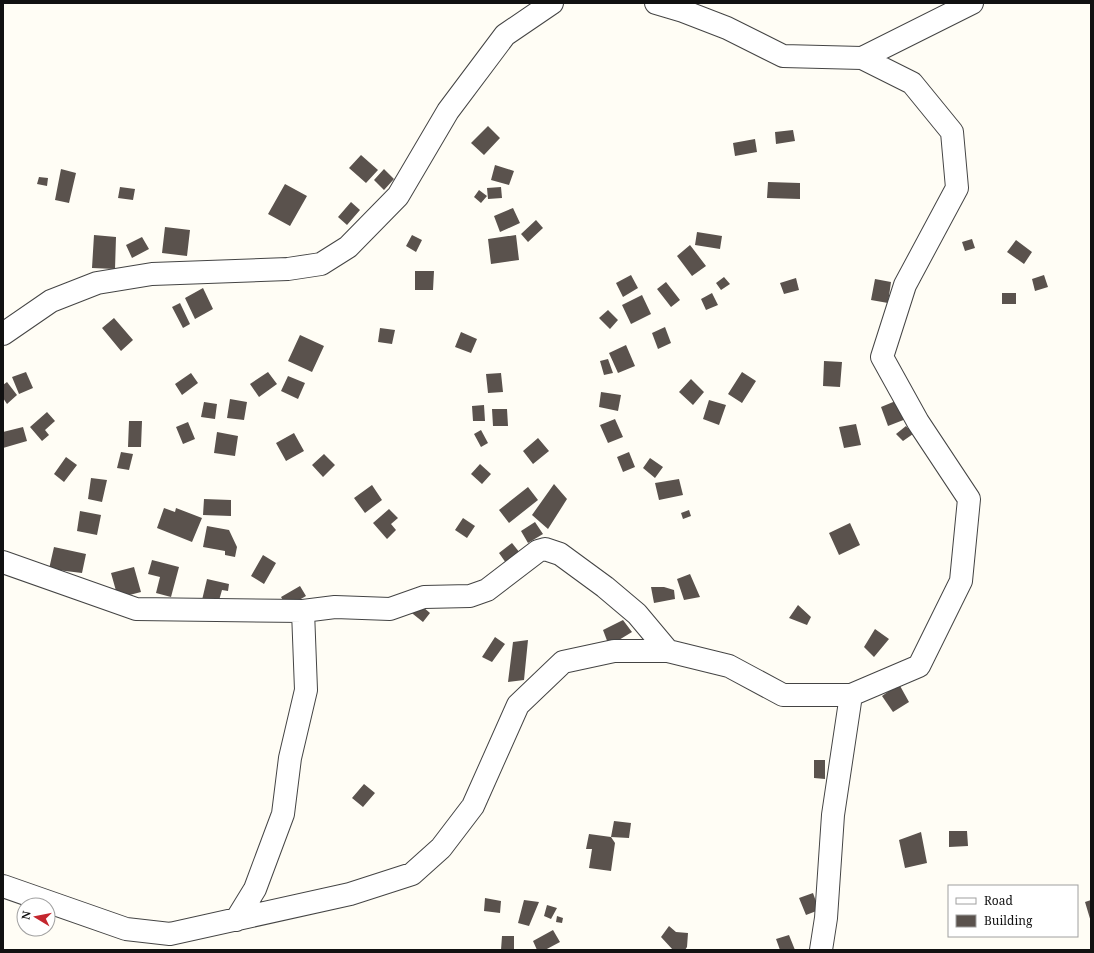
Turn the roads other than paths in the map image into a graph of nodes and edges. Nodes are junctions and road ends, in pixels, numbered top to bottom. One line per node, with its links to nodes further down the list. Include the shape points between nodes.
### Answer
1 (552, 3): 5 (street, via 505,35 448,111 398,196 348,247 321,264 288,269 152,274 97,283 51,301)
2 (656, 3): 4 (street, via 727,28 783,56)
3 (972, 3): 4 (street)
4 (862, 58): 9 (street, via 912,83 952,132 957,188 905,285 882,357 918,422 969,499 961,581 919,666)
5 (3, 334)
6 (3, 562): 7 (street, via 136,609)
7 (303, 611): 8 (street, via 335,607 390,609 424,597 470,596 487,590 538,551 545,549 560,554 638,614); 11 (street, via 306,690 290,758 283,814 255,889)
8 (668, 652): 9 (street, via 729,666 783,695); 11 (street, via 614,652 563,662 518,705 473,806 441,848 412,874 350,894)
9 (850, 696): 12 (street, via 833,815 826,918)
10 (3, 886): 11 (street, via 126,929 170,934)
11 (236, 920)
12 (821, 950)

